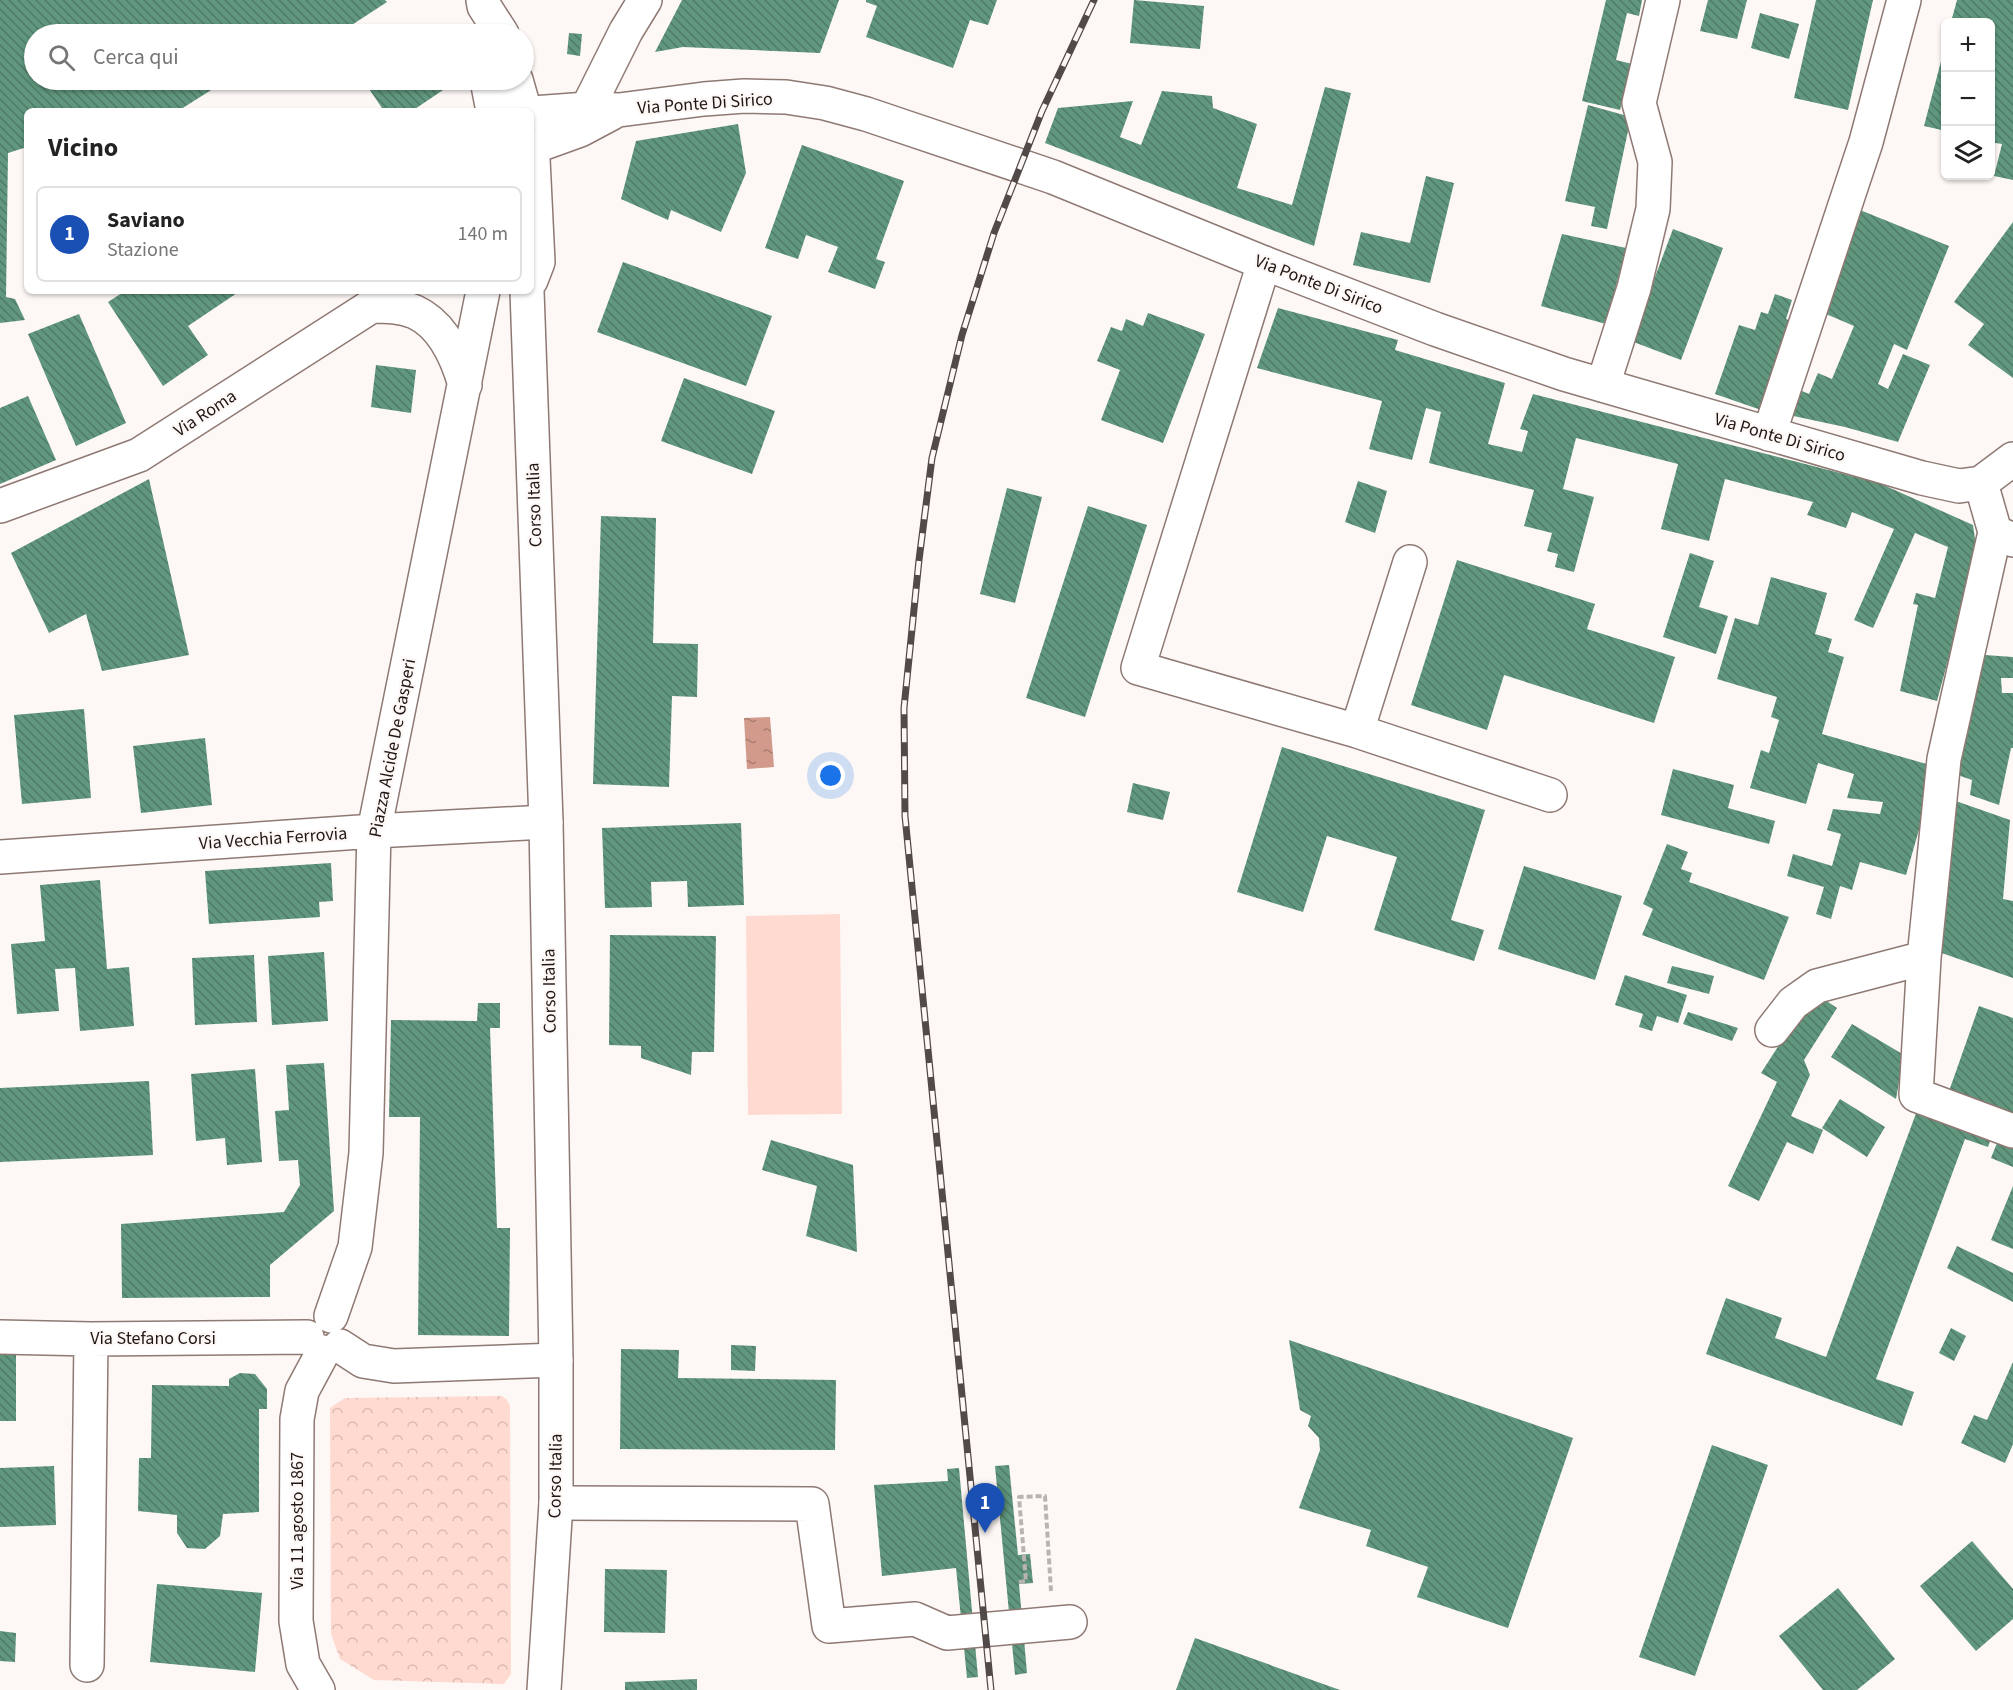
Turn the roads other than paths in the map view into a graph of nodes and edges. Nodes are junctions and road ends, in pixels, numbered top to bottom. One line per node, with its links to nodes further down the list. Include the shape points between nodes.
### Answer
1 (645, 0): 6 (street, via 627,31)
2 (1663, 0): 15 (street, via 1640,103 1655,162 1653,209 1634,288)
3 (1904, 0): 16 (street, via 1866,142)
4 (499, 90): 5 (street, Corso Italia)
5 (518, 106): 6 (street)
6 (598, 115): 8 (street); 10 (street, Via Ponte Di Sirico, via 744,96 825,103 1053,177)
7 (534, 119): 8 (street, Corso Italia, via 543,126)
8 (536, 154): 9 (street, Corso Italia)
9 (534, 214)
10 (1264, 264): 15 (street, Via Ponte Di Sirico, via 1436,329); 22 (street, via 1138,668)
11 (482, 294): 14 (street, Piazza Alcide De Gasperi)
12 (533, 294): 24 (street, Corso Italia)
13 (383, 298): 14 (street, via 427,320 451,347); 19 (street, Via Roma, via 139,455)
14 (465, 385): 25 (street, Piazza Alcide De Gasperi)
15 (1603, 385): 16 (street, Via Ponte Di Sirico)
16 (1769, 434): 18 (street, Via Ponte Di Sirico, via 1922,478 1959,486)
17 (2013, 459): 18 (street)
18 (1981, 483): 20 (street)
19 (0, 506)
20 (2004, 536): 27 (street, via 1944,759)
21 (1410, 562): 22 (street)
22 (1357, 731): 23 (street)
23 (1550, 795)
24 (546, 822): 25 (street, Via Vecchia Ferrovia); 33 (street, Corso Italia)
25 (374, 831): 26 (street, Via Vecchia Ferrovia); 31 (street, Piazza Alcide De Gasperi, via 366,1153 355,1247)
26 (0, 857)
27 (1924, 958): 28 (street, via 1817,986 1793,1003); 29 (street, via 1916,1095)
28 (1772, 1030)
29 (2013, 1131)
30 (0, 1337): 32 (street, Via Stefano Corsi)
31 (325, 1338): 32 (street, Via Stefano Corsi); 33 (street, via 363,1361 394,1366); 37 (street, Via 11 agosto 1867, via 302,1391 297,1419 296,1621 303,1664)
32 (91, 1339): 36 (street)
33 (556, 1360): 34 (street, Corso Italia)
34 (556, 1503): 35 (street, via 812,1504 829,1626 915,1619 947,1634); 38 (street, Corso Italia)
35 (1062, 1623)
36 (87, 1665)
37 (318, 1690)
38 (544, 1690)

